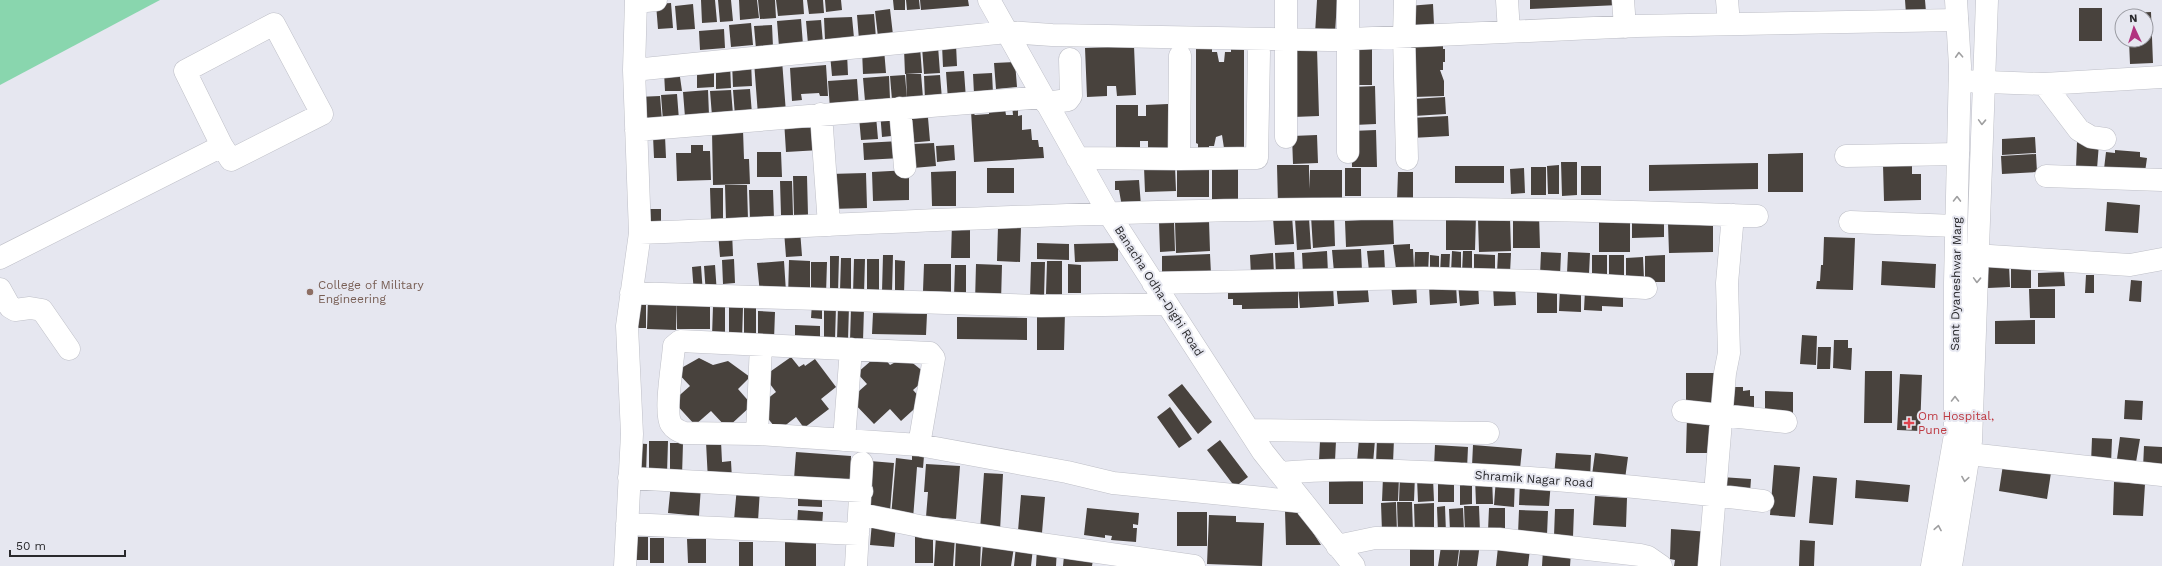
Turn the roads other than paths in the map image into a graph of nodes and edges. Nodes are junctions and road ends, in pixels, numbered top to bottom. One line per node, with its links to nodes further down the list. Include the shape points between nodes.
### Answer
1 (989, 0): 14 (street, Banacha Odha-Dighi Road)
2 (1286, 0): 17 (street)
3 (1348, 0): 18 (street)
4 (1405, 0): 16 (street)
5 (1507, 0): 15 (street)
6 (1623, 0): 13 (street)
7 (1635, 0): 13 (street)
8 (1727, 0): 12 (street)
9 (1987, 0): 25 (street, Sant Dyaneshwar Marg)
10 (643, 1): 22 (street)
11 (1956, 10): 12 (street); 24 (street, Sant Dyaneshwar Marg, one-way to 11)
12 (1729, 24): 13 (street)
13 (1631, 26): 15 (street)
14 (1007, 32): 17 (street); 22 (street); 27 (street, Banacha Odha-Dighi Road)
15 (1509, 32): 16 (street)
16 (1404, 36): 18 (street); 38 (street)
17 (1287, 39): 18 (street); 31 (street)
18 (1348, 39): 34 (street)
19 (1259, 52): 39 (street, via 1257,158)
20 (1180, 56): 39 (street)
21 (1070, 60): 27 (street, via 1071,96 1068,100)
22 (634, 70): 30 (street)
23 (2162, 77): 26 (street)
24 (1960, 81): 25 (street); 35 (street, Sant Dyaneshwar Marg)
25 (1983, 83): 26 (street); 52 (street, Sant Dyaneshwar Marg, one-way to 52)
26 (2044, 84): 32 (street, via 2079,130 2091,137)
27 (1045, 100): 28 (street); 37 (street, Banacha Odha-Dighi Road)
28 (900, 108): 29 (street); 40 (street)
29 (821, 114): 30 (street); 47 (street)
30 (636, 130): 49 (street)
31 (1286, 137)
32 (2105, 139)
33 (222, 146): 33 (street, via 185,71 274,24 322,114 231,160); 53 (street)
34 (1348, 152)
35 (1958, 154): 36 (street); 48 (street, Sant Dyaneshwar Marg, one-way to 35)
36 (1846, 156)
37 (1077, 158): 39 (street); 43 (street, Banacha Odha-Dighi Road)
38 (1407, 159)
39 (1179, 160)
40 (905, 167)
41 (2046, 176): 42 (street)
42 (2162, 180)
43 (1109, 214): 44 (street, via 1427,209); 47 (street); 55 (street, Banacha Odha-Dighi Road)
44 (1733, 215): 45 (street); 64 (street, via 1727,283 1729,353)
45 (1757, 216)
46 (1850, 222): 48 (street)
47 (829, 225): 49 (street)
48 (1956, 226): 51 (street, Sant Dyaneshwar Marg)
49 (640, 234): 58 (street)
50 (2162, 242): 54 (street)
51 (1956, 254): 52 (street); 89 (street, Sant Dyaneshwar Marg, one-way to 51, via 1955,435)
52 (1978, 256): 54 (street, via 2130,265); 71 (street, Sant Dyaneshwar Marg, one-way to 71)
53 (0, 258)
54 (2156, 260)
55 (1153, 282): 56 (street, via 1424,278 1536,281); 59 (street, Banacha Odha-Dighi Road)
56 (1646, 288)
57 (0, 289): 61 (street, via 10,307 15,310 42,310)
58 (631, 293): 59 (street, via 1041,306); 75 (street, via 627,326 632,434)
59 (1167, 304): 66 (street, Banacha Odha-Dighi Road)
60 (761, 345): 62 (street); 68 (street); 68 (street, via 680,341 676,343 668,413 671,424 676,430 684,433)
61 (69, 349)
62 (851, 349): 69 (street); 70 (street, via 933,354)
63 (1684, 411): 64 (street)
64 (1722, 414): 65 (street); 77 (street)
65 (1786, 422)
66 (1249, 430): 67 (street); 73 (street, Banacha Odha-Dighi Road)
67 (1488, 433)
68 (757, 434): 69 (street)
69 (844, 440): 70 (street)
70 (919, 445): 79 (street, via 1113,483)
71 (1969, 454): 74 (street); 90 (street, Sant Dyaneshwar Marg, one-way to 90)
72 (862, 463): 76 (street)
73 (1280, 473): 77 (street, Shramik Nagar Road, via 1314,470 1411,471 1541,478); 79 (street, Banacha Odha-Dighi Road)
74 (2162, 474)
75 (629, 478): 76 (street); 80 (street)
76 (862, 491): 81 (street)
77 (1716, 495): 78 (street, Shramik Nagar Road); 88 (street)
78 (1763, 501)
79 (1303, 502): 82 (street, Banacha Odha-Dighi Road)
80 (627, 524): 81 (street); 83 (street)
81 (859, 524): 84 (street); 85 (street, via 924,527)
82 (1337, 546): 86 (street, Banacha Odha-Dighi Road); 87 (street, via 1375,538 1499,539 1640,555)
83 (625, 566)
84 (856, 566)
85 (1194, 566)
86 (1354, 566)
87 (1661, 566)
88 (1709, 566)
89 (1932, 566)
90 (1951, 566)

